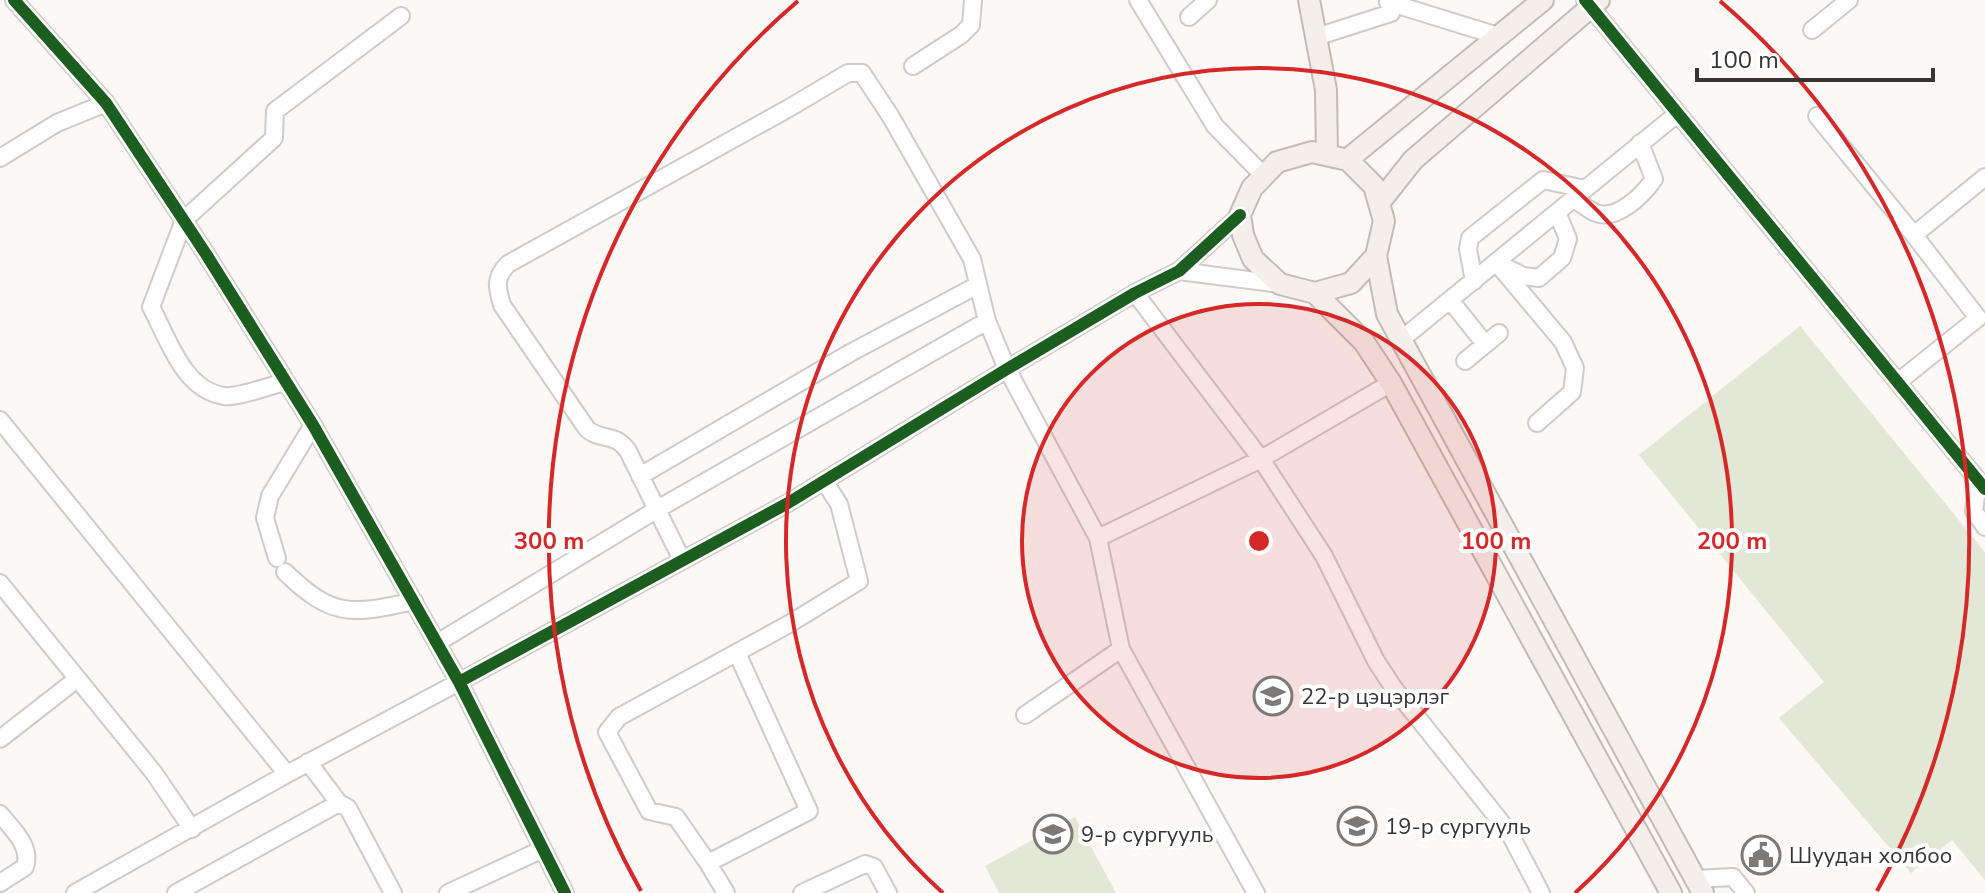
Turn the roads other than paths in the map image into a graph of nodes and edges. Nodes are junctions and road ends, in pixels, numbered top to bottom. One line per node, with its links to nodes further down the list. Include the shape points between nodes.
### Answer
1 (14, 0): 16 (street)
2 (973, 0): 15 (street, via 971,25)
3 (1138, 0): 22 (street, via 1215,126)
4 (1208, 0): 11 (street)
5 (1309, 0): 14 (main road)
6 (1543, 0): 13 (main road)
7 (1849, 0): 12 (street)
8 (1388, 1): 13 (street); 14 (street, via 1391,13)
9 (1592, 3): 17 (street); 25 (main road, via 1413,160)
10 (401, 16): 28 (street, via 275,111 274,138)
11 (1189, 17)
12 (1812, 30)
13 (1498, 36): 21 (main road)
14 (1316, 37): 21 (main road)
15 (913, 66)
16 (106, 103): 20 (street, via 57,123); 28 (street)
17 (1677, 114): 19 (street); 47 (street)
18 (1817, 116): 29 (street)
19 (1640, 143): 24 (street); 24 (street, via 1654,179 1648,188 1617,213 1597,214)
20 (0, 158)
21 (1337, 158): 22 (main road, via 1312,152 1277,162); 25 (main road, via 1374,186)
22 (1264, 176): 27 (main road)
23 (1985, 177): 29 (street)
24 (1579, 194): 26 (street); 33 (street, via 1543,180 1470,238)
25 (1379, 203): 30 (main road, via 1384,221)
26 (1557, 212): 31 (street); 31 (street, via 1568,239 1562,258 1539,278)
27 (1240, 215): 32 (street); 34 (main road, via 1253,259)
28 (184, 220): 46 (street); 46 (street, via 151,307 188,376 226,397)
29 (1914, 235): 39 (street)
30 (1376, 256): 37 (main road, via 1351,283); 42 (main road, via 1387,314)
31 (1496, 262): 33 (street); 50 (street, via 1563,342 1575,368 1572,392)
32 (1179, 271): 34 (street); 36 (street)
33 (1474, 281): 38 (street)
34 (1280, 284): 37 (main road)
35 (978, 285): 40 (street); 53 (street); 53 (street, via 972,259 906,143 856,71 508,264 499,273 502,305 587,429 622,443)
36 (1135, 293): 45 (street); 52 (street)
37 (1315, 293): 48 (main road, via 1364,342)
38 (1450, 300): 42 (street); 43 (street)
39 (1981, 315): 47 (street)
40 (987, 321): 45 (street); 56 (street)
41 (1499, 333): 43 (street)
42 (1402, 339): 77 (main road)
43 (1485, 344): 44 (street)
44 (1465, 361)
45 (1007, 369): 54 (street); 58 (street)
46 (286, 382): 51 (street)
47 (1898, 382): 55 (street)
48 (1391, 383): 52 (street); 88 (main road)
49 (0, 420): 70 (street)
50 (1537, 423)
51 (313, 425): 61 (street); 61 (street, via 270,496 265,518 281,565 307,594 332,608 368,612)
52 (1261, 459): 58 (street); 87 (street, via 1324,556 1376,661 1509,832)
53 (640, 476): 56 (street)
54 (824, 481): 59 (street); 64 (street, via 839,504 859,581)
55 (1982, 485): 57 (street, via 1974,511)
56 (656, 510): 59 (street); 62 (street)
57 (1985, 527)
58 (1098, 538): 63 (street)
59 (682, 560): 66 (street)
60 (0, 583): 65 (street)
61 (414, 601): 62 (street)
62 (437, 643): 66 (street)
63 (1121, 649): 67 (street); 86 (street)
64 (737, 653): 75 (street, via 809,811); 75 (street, via 619,717 607,732 649,811 676,817)
65 (77, 679): 68 (street); 73 (street)
66 (459, 682): 69 (street); 74 (street)
67 (1025, 715)
68 (0, 739)
69 (308, 762): 70 (street); 71 (street)
70 (287, 774): 73 (street)
71 (339, 803): 78 (street, via 348,808); 80 (street)
72 (0, 814): 76 (street, via 28,855 25,867)
73 (192, 829): 79 (street)
74 (543, 849): 81 (street); 82 (street)
75 (708, 863): 83 (street)
76 (0, 883)
77 (1699, 886): 89 (street, via 1733,877)
78 (389, 892)
79 (75, 893)
80 (176, 893)
81 (448, 893)
82 (565, 893)
83 (726, 893)
84 (802, 893): 85 (street, via 865,864 874,867)
85 (888, 893)
86 (1256, 893)
87 (1541, 893)
88 (1671, 893)
89 (1746, 893)

